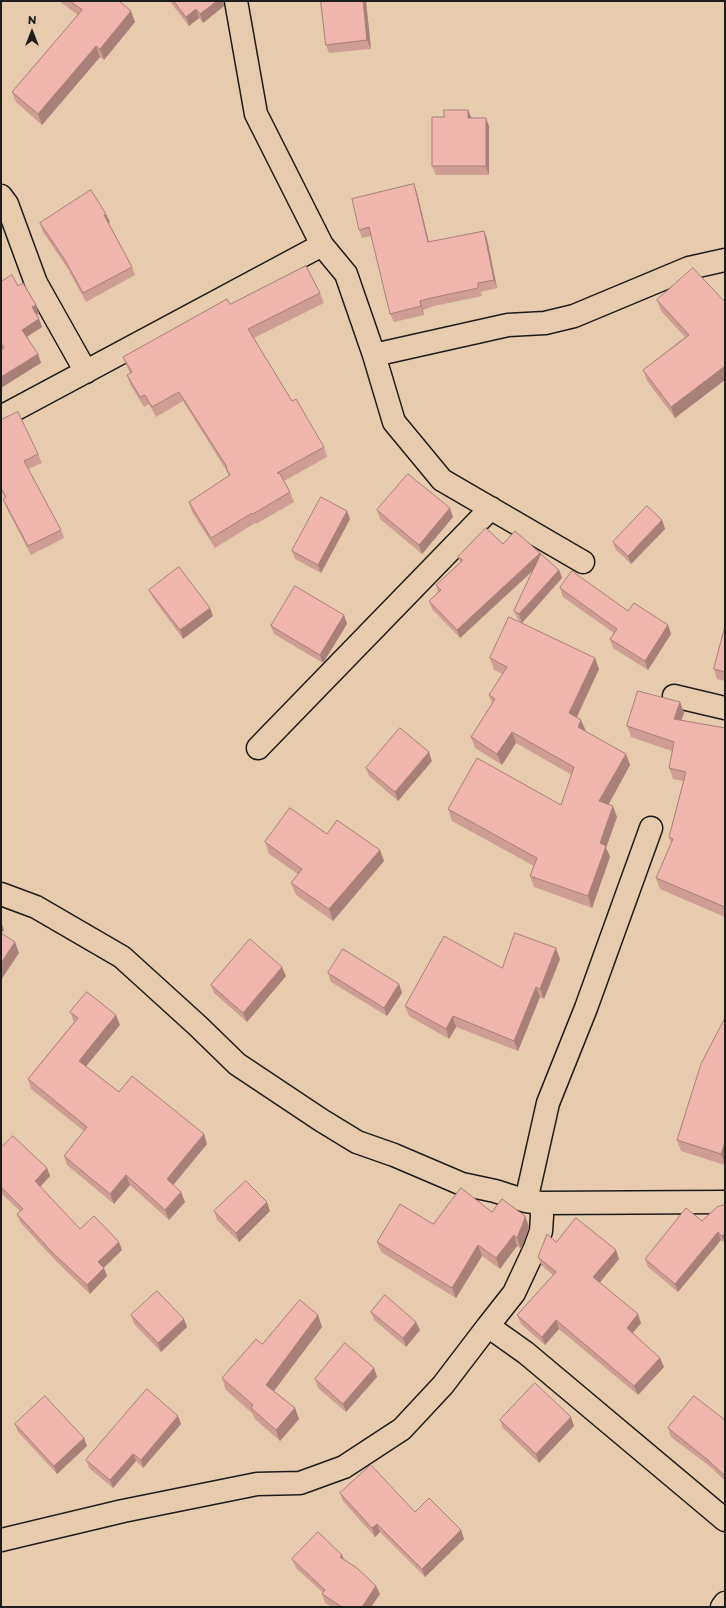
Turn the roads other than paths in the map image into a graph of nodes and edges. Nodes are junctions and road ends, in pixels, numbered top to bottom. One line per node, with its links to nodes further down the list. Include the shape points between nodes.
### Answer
1 (236, 1): 3 (street, via 256,114)
2 (1, 196): 6 (street, via 7,204 36,283)
3 (322, 245): 5 (street, via 346,274); 6 (street)
4 (725, 260): 5 (street, via 689,268 574,316 545,323 508,325)
5 (374, 355): 8 (street, via 394,422 442,480)
6 (86, 372): 7 (street)
7 (1, 417)
8 (491, 508): 9 (street); 12 (street)
9 (583, 562)
10 (674, 696): 11 (street)
11 (725, 708)
12 (258, 748)
13 (651, 828): 15 (street, via 586,1008 548,1103)
14 (1, 894): 15 (street, via 36,906 122,957 237,1064 351,1138 462,1184)
15 (534, 1202): 16 (street); 17 (street, via 542,1216 541,1231 535,1248 514,1293)
16 (725, 1202)
17 (488, 1326): 18 (street, via 526,1353); 19 (street, via 443,1385 402,1429 344,1467 300,1483 257,1484 123,1511)
18 (725, 1520)
19 (1, 1540)
20 (725, 1603): 21 (street)
21 (722, 1607)

